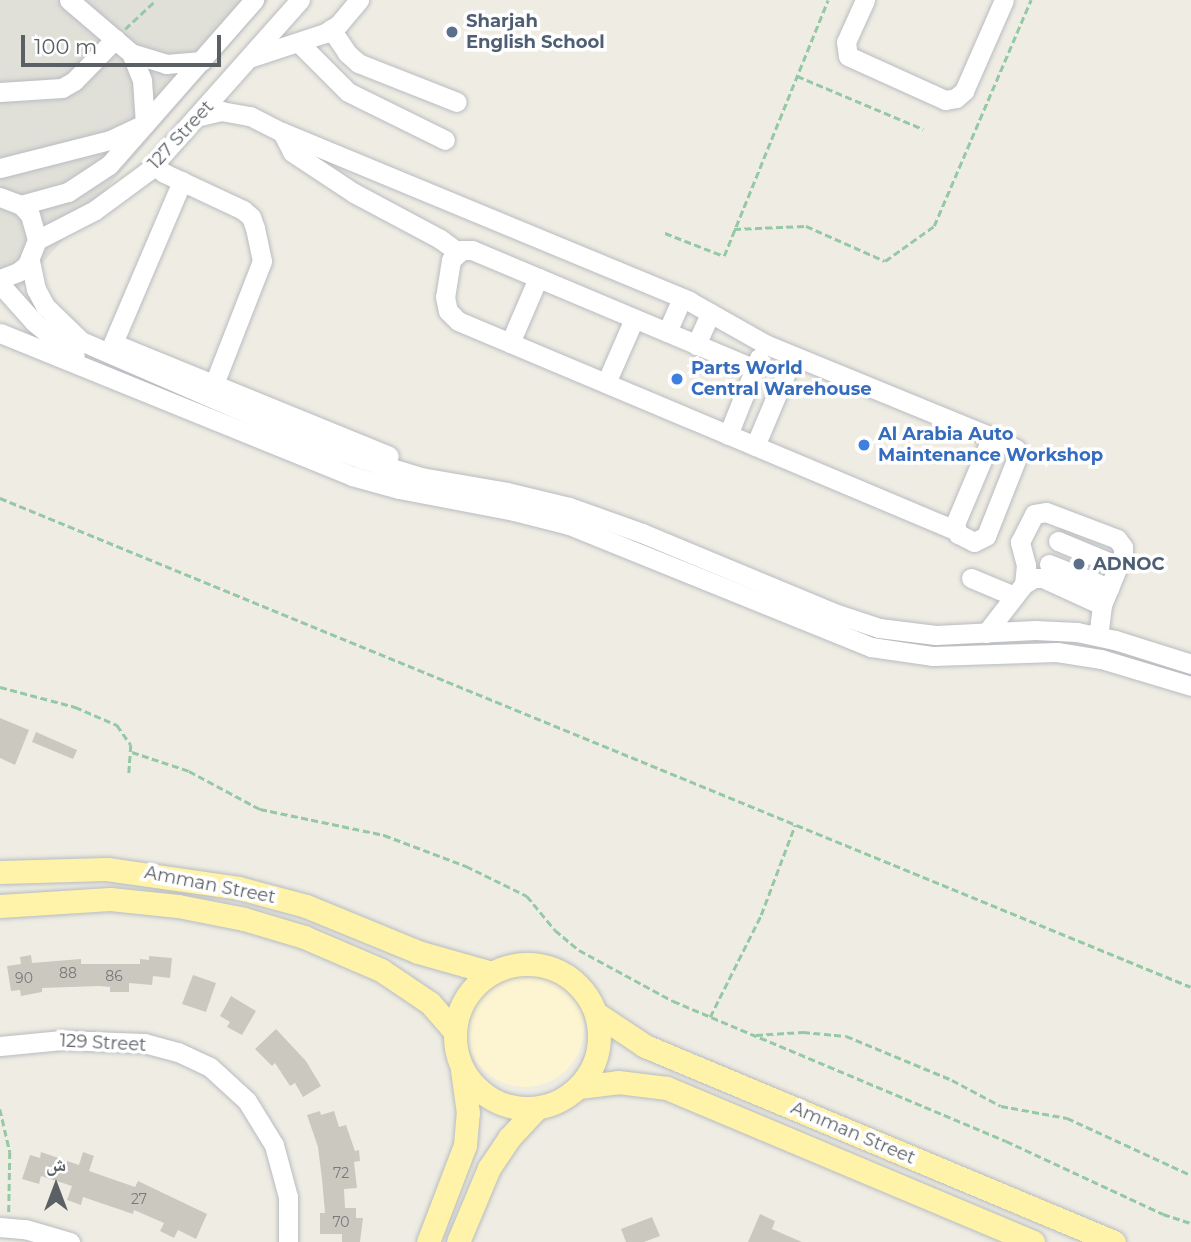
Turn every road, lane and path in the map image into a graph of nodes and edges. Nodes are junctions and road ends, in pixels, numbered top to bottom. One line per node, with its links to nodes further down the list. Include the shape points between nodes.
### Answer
1 (69, 0): 11 (street)
2 (156, 0): 11 (path)
3 (254, 0): 15 (street, 127 Street)
4 (300, 0): 14 (street, 127 Street)
5 (359, 0): 10 (street)
6 (828, 0): 17 (path)
7 (865, 0): 8 (street, via 846,42 852,60 945,100 964,91)
8 (1004, 0)
9 (1031, 0): 31 (path, via 933,226 885,261 806,226)
10 (331, 29): 12 (street); 19 (street, via 358,63)
11 (115, 39): 13 (street); 18 (street, via 62,88)
12 (299, 43): 14 (street); 25 (street, via 348,92)
13 (131, 53): 15 (street, via 166,64); 22 (street, via 142,80)
14 (252, 57): 16 (street, 127 Street)
15 (201, 61): 22 (street, 127 Street)
16 (237, 74): 20 (street, 127 Street); 21 (street, via 237,92)
17 (797, 76): 23 (path); 31 (path)
18 (0, 92)
19 (457, 102)
20 (200, 116): 21 (street, via 221,111); 26 (street, 127 Street)
21 (250, 116): 24 (street)
22 (145, 124): 27 (street, via 110,140); 30 (street, 127 Street, via 108,166 89,180 68,192)
23 (923, 129)
24 (282, 132): 34 (street, via 292,152); 38 (street)
25 (445, 140)
26 (154, 165): 28 (street); 33 (street, 127 Street, via 95,210)
27 (0, 168)
28 (182, 181): 44 (street); 52 (street, via 247,213 254,222 262,256)
29 (0, 197): 30 (street)
30 (22, 205): 33 (street, via 36,227)
31 (734, 229): 32 (path, via 724,256)
32 (665, 233)
33 (37, 240): 35 (street)
34 (458, 253): 36 (street, via 472,250); 45 (street, via 451,260 445,290 448,311 458,321)
35 (30, 261): 37 (street); 41 (street, via 40,298)
36 (538, 278): 40 (street); 45 (street)
37 (0, 281): 50 (street, via 48,335)
38 (682, 298): 39 (street); 42 (street)
39 (710, 313): 46 (street); 47 (street)
40 (634, 319): 42 (street); 51 (street)
41 (61, 325): 44 (street); 56 (street, via 103,353 299,436 391,469)
42 (667, 332): 47 (street)
43 (0, 333): 50 (street)
44 (113, 343): 52 (street)
45 (510, 343): 51 (street)
46 (765, 344): 48 (street); 49 (street)
47 (696, 345): 49 (street)
48 (793, 356): 54 (street); 55 (street)
49 (755, 369): 53 (street)
50 (104, 374): 68 (street, via 352,476 418,494 514,510 596,535 871,647 933,656 1057,652 1101,659)
51 (606, 383): 53 (street)
52 (214, 384): 56 (street)
53 (728, 435): 55 (street)
54 (997, 439): 59 (street, via 988,446); 59 (street, via 1016,449 1018,455 986,536 974,542)
55 (755, 446): 59 (street)
56 (441, 480): 65 (street, via 538,498 606,519 858,622 918,634)
57 (0, 498): 72 (path)
58 (1068, 520): 60 (street); 61 (street); 63 (street, via 1042,512 1028,520 1020,542)
59 (955, 530)
60 (1058, 541): 61 (street); 63 (street)
61 (1089, 554): 63 (street); 64 (street); 64 (street, via 1118,566)
62 (971, 578): 63 (street)
63 (1033, 580): 64 (street); 65 (street)
64 (1105, 597): 66 (street)
65 (986, 633): 66 (street, via 1056,631)
66 (1097, 636): 67 (street)
67 (1191, 664)
68 (1191, 686)
69 (0, 687): 70 (path, via 109,721 123,730)
70 (132, 752): 71 (path); 78 (path, via 189,771 260,809 384,835 478,871 527,896 555,930 588,955)
71 (129, 774)
72 (795, 825): 76 (path); 78 (path, via 761,915)
73 (0, 873): 75 (main road, Amman Street, via 107,869 239,888 306,906 418,953)
74 (0, 906): 79 (main road, Amman Street, via 110,900 178,906 254,922 304,937 381,970 430,1003)
75 (492, 973): 77 (main road, via 528,964 554,970 578,984); 79 (main road, via 466,998)
76 (1191, 986)
77 (597, 1014): 83 (main road, via 598,1053); 94 (main road, Amman Street, via 645,1046)
78 (710, 1017): 80 (path)
79 (455, 1032): 82 (main road)
80 (752, 1035): 86 (path, via 803,1032 846,1036 952,1080 1001,1106 1067,1118); 87 (path)
81 (0, 1046): 90 (street, 129 Street, via 62,1040 144,1042 210,1068 247,1101 274,1145 288,1198)
82 (461, 1067): 84 (main road, via 484,1095 500,1104); 91 (main road, via 468,1105 466,1145)
83 (579, 1087): 84 (main road, via 552,1105); 93 (main road, Amman Street, via 618,1083 667,1088)
84 (536, 1108): 92 (main road, via 489,1168)
85 (0, 1109): 88 (path, via 10,1152)
86 (1191, 1175)
87 (1191, 1223)
88 (5, 1228): 89 (street)
89 (70, 1242)
90 (288, 1242)
91 (428, 1242)
92 (458, 1242)
93 (1032, 1242)
94 (1114, 1242)

